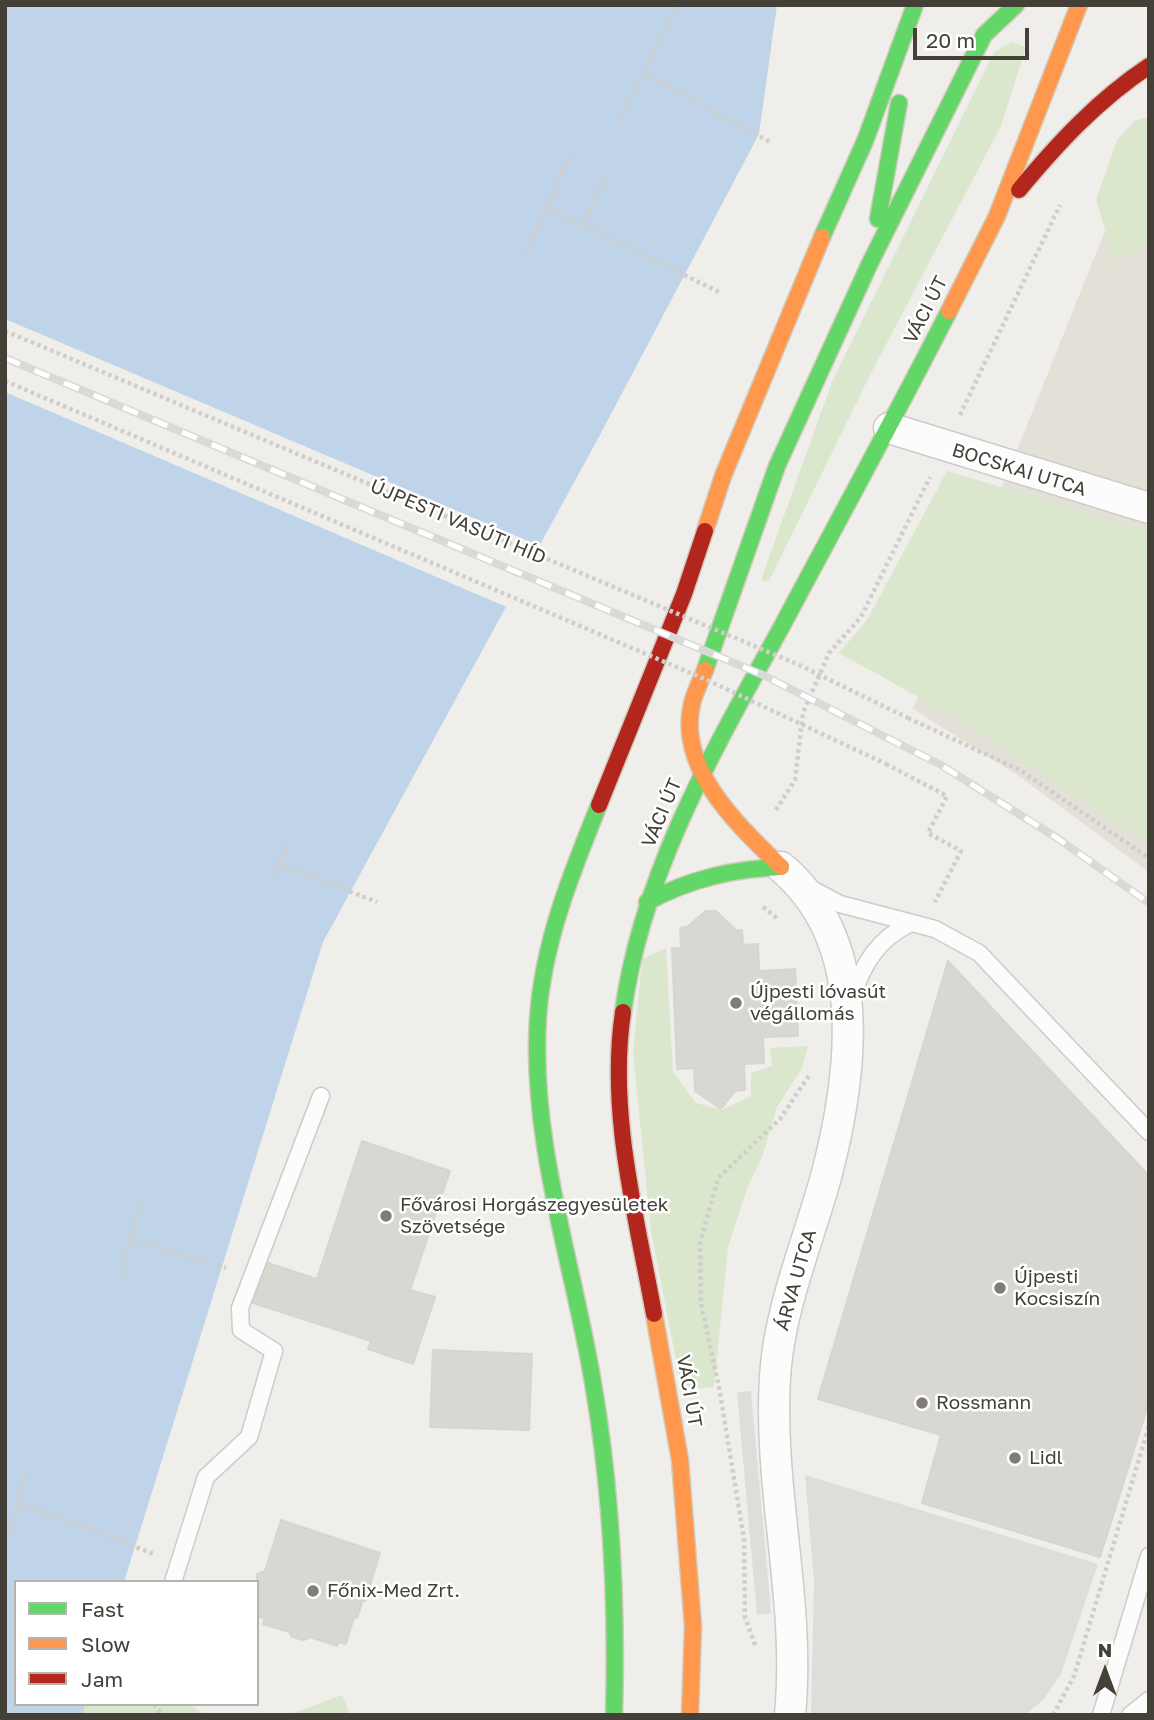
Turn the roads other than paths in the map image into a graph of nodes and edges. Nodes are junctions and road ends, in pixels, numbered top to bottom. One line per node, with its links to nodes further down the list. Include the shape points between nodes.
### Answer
1 (916, 5): 6 (main road); 12 (main road, via 865,141 723,475)
2 (1016, 5): 6 (main road, via 984,35)
3 (1079, 5): 5 (main road, VÁCI ÚT)
4 (1149, 66): 5 (main road, via 1107,94)
5 (997, 216): 7 (main road, VÁCI ÚT)
6 (870, 263): 8 (main road)
7 (890, 428): 9 (street, BOCSKAI UTCA); 13 (main road, VÁCI ÚT)
8 (777, 467): 10 (main road); 13 (main road, via 692,702 689,730)
9 (1149, 508)
10 (746, 509)
11 (715, 551): 12 (main road)
12 (684, 594): 23 (main road, via 576,861 547,947 538,1018 538,1111 593,1382 610,1500)
13 (703, 771): 14 (main road, via 730,814); 15 (main road, VÁCI ÚT)
14 (789, 873): 15 (main road, via 750,868 694,879); 16 (lane, via 839,904); 17 (street, ÁRVA UTCA, via 820,912 837,945)
15 (648, 902): 24 (main road, VÁCI ÚT, via 629,966 617,1051 624,1149 680,1460 693,1626)
16 (911, 923): 17 (lane, via 894,931 868,958); 19 (lane, via 946,934 979,953)
17 (847, 1018): 25 (street, ÁRVA UTCA, via 835,1136 777,1363 775,1446 792,1612)
18 (321, 1096): 21 (lane, via 240,1308 241,1330 274,1351 249,1437 206,1477)
19 (1149, 1132)
20 (1149, 1556): 26 (lane)
21 (174, 1580)
22 (1149, 1700): 27 (lane)
23 (614, 1715)
24 (690, 1715)
25 (790, 1715)
26 (1101, 1715)
27 (1130, 1715)

